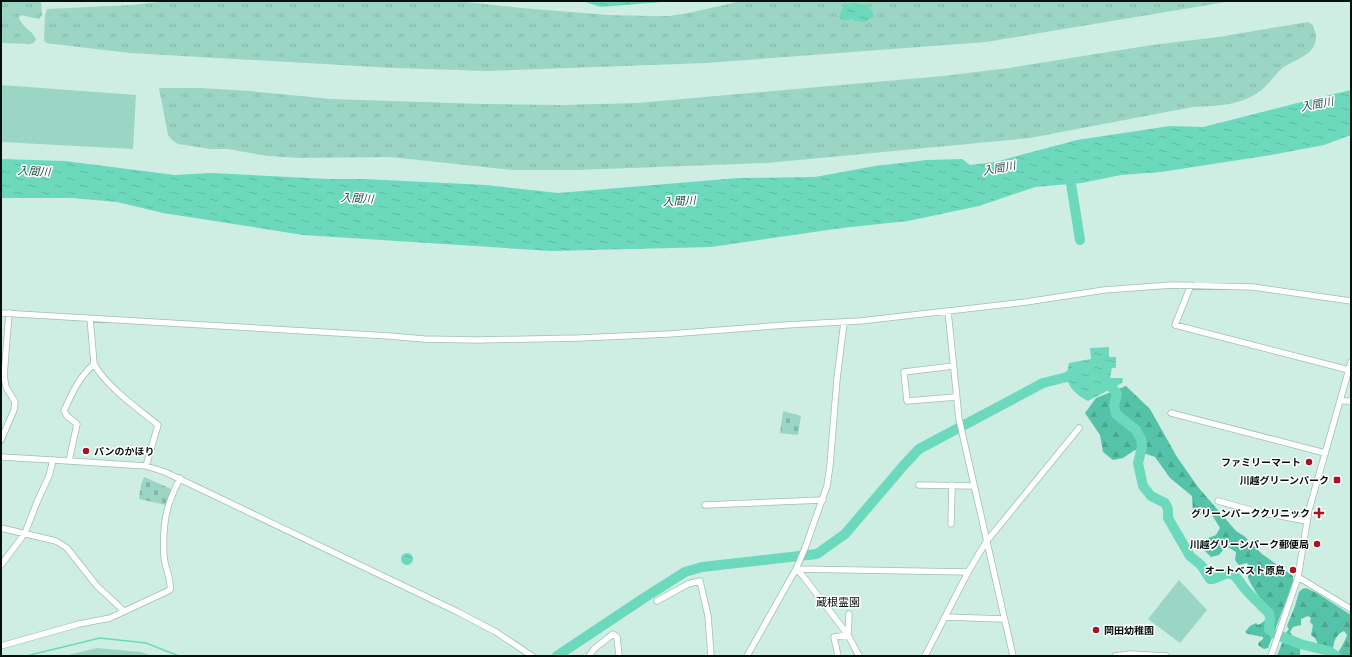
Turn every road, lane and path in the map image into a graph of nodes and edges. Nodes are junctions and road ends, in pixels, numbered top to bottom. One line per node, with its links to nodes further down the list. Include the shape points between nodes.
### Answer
1 (1191, 285): 2 (street, via 1253,287); 3 (street, via 1172,284 1104,290); 11 (street, via 1175,325)
2 (1351, 301)
3 (948, 311): 7 (street); 10 (street)
4 (1, 313): 5 (street)
5 (9, 313): 6 (street); 17 (street, via 4,376 6,387 14,402 14,410)
6 (90, 318): 7 (street, via 424,339 477,340 636,336); 9 (street)
7 (844, 322): 27 (street, via 830,465)
8 (1351, 362): 11 (street)
9 (94, 364): 21 (street, via 74,389 64,411 77,424); 22 (street, via 103,377 158,425)
10 (953, 366): 12 (street); 12 (street, via 904,372 907,401)
11 (1349, 370): 13 (street)
12 (956, 397): 26 (street)
13 (1341, 401): 14 (street); 18 (street)
14 (1351, 401)
15 (1171, 413): 18 (street)
16 (1079, 428): 34 (street)
17 (1, 440)
18 (1325, 453): 30 (street)
19 (1, 457): 20 (street)
20 (53, 460): 21 (street); 33 (street)
21 (69, 461): 22 (street)
22 (146, 466): 23 (street)
23 (180, 478): 41 (street, via 168,504 165,526 164,557 170,590); 48 (street, via 456,611 496,632)
24 (919, 485): 25 (street)
25 (952, 485): 26 (street); 31 (street)
26 (973, 486): 34 (street)
27 (823, 500): 29 (street); 36 (street)
28 (1218, 500): 30 (street, via 1258,512)
29 (706, 505)
30 (1307, 521): 38 (street)
31 (951, 524)
32 (1, 528): 33 (street)
33 (25, 533): 35 (street); 41 (street, via 56,541 67,548 97,586)
34 (986, 542): 37 (street); 44 (street)
35 (1, 565)
36 (796, 569): 37 (street); 45 (street); 52 (street)
37 (968, 572): 43 (street)
38 (1298, 577): 40 (street); 59 (street)
39 (657, 601): 51 (street, via 688,584 700,581 708,616)
40 (1351, 609)
41 (124, 611): 46 (street, via 110,618)
42 (849, 614): 45 (street)
43 (945, 617): 44 (street); 55 (street)
44 (1004, 619): 56 (street)
45 (848, 635): 53 (street, via 834,637); 54 (street)
46 (1, 646)
47 (1130, 655): 57 (street); 58 (street)
48 (532, 656)
49 (589, 656): 50 (street, via 613,634 617,637)
50 (619, 656)
51 (711, 656)
52 (747, 656)
53 (838, 656)
54 (859, 656)
55 (925, 656)
56 (1013, 656)
57 (1115, 656)
58 (1166, 656)
59 (1271, 656)

